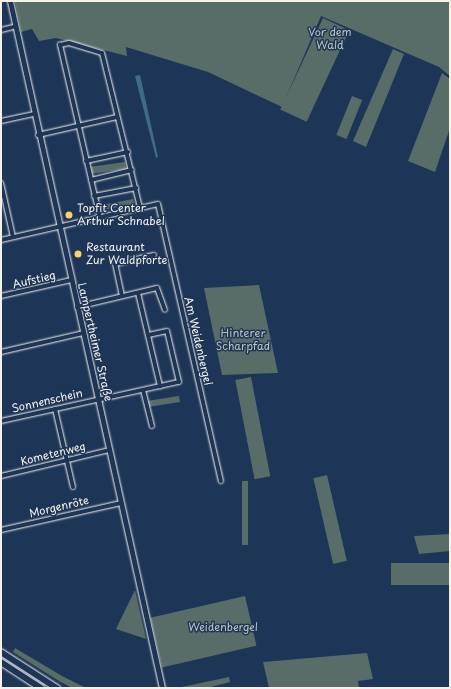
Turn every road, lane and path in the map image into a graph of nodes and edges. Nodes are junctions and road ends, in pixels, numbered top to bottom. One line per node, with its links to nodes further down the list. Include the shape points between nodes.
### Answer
1 (10, 1): 2 (street, Lampertheimer Straße)
2 (14, 27): 3 (street); 4 (street, Lampertheimer Straße)
3 (1, 30)
4 (33, 114): 6 (street); 8 (street, Lampertheimer Straße)
5 (117, 117): 7 (street); 7 (street, via 102,53 60,45); 9 (street)
6 (1, 121)
7 (78, 126): 8 (street); 10 (street)
8 (38, 135): 18 (street, Lampertheimer Straße)
9 (128, 152): 10 (street); 11 (street)
10 (86, 162): 12 (street)
11 (132, 170): 12 (street); 14 (street)
12 (91, 180): 15 (street)
13 (1, 183): 19 (street)
14 (136, 188): 15 (street); 16 (street)
15 (94, 196): 17 (street)
16 (140, 208): 17 (street); 40 (street, Am Weidenbergel, via 158,204)
17 (100, 218): 18 (street)
18 (59, 227): 19 (street); 22 (street, Lampertheimer Straße)
19 (13, 237): 20 (street)
20 (1, 240)
21 (154, 255): 25 (street, via 115,264)
22 (70, 280): 24 (street, Aufstieg); 26 (street, Lampertheimer Straße)
23 (138, 293): 25 (street); 27 (street, via 158,288); 29 (street)
24 (1, 296)
25 (122, 296): 26 (street)
26 (76, 307): 28 (street, Lampertheimer Straße)
27 (165, 310)
28 (82, 333): 30 (street); 33 (street, Lampertheimer Straße)
29 (148, 335): 31 (street); 31 (street, Sonnenschein, via 167,330 179,382)
30 (1, 352)
31 (160, 386): 32 (street, Sonnenschein)
32 (143, 390): 33 (street, Sonnenschein); 36 (street)
33 (97, 399): 34 (street, Sonnenschein); 37 (street, Lampertheimer Straße)
34 (55, 409): 35 (street, Sonnenschein); 38 (street)
35 (1, 421)
36 (152, 426)
37 (109, 450): 38 (street, Kometenweg); 42 (street, Lampertheimer Straße)
38 (66, 460): 39 (street, Kometenweg); 41 (street)
39 (1, 476)
40 (221, 481)
41 (73, 487)
42 (121, 503): 43 (street, Morgenröte); 48 (street, Lampertheimer Straße)
43 (1, 530)
44 (1, 652): 47 (main road)
45 (1, 662): 46 (main road)
46 (41, 688)
47 (57, 688)
48 (162, 688)

